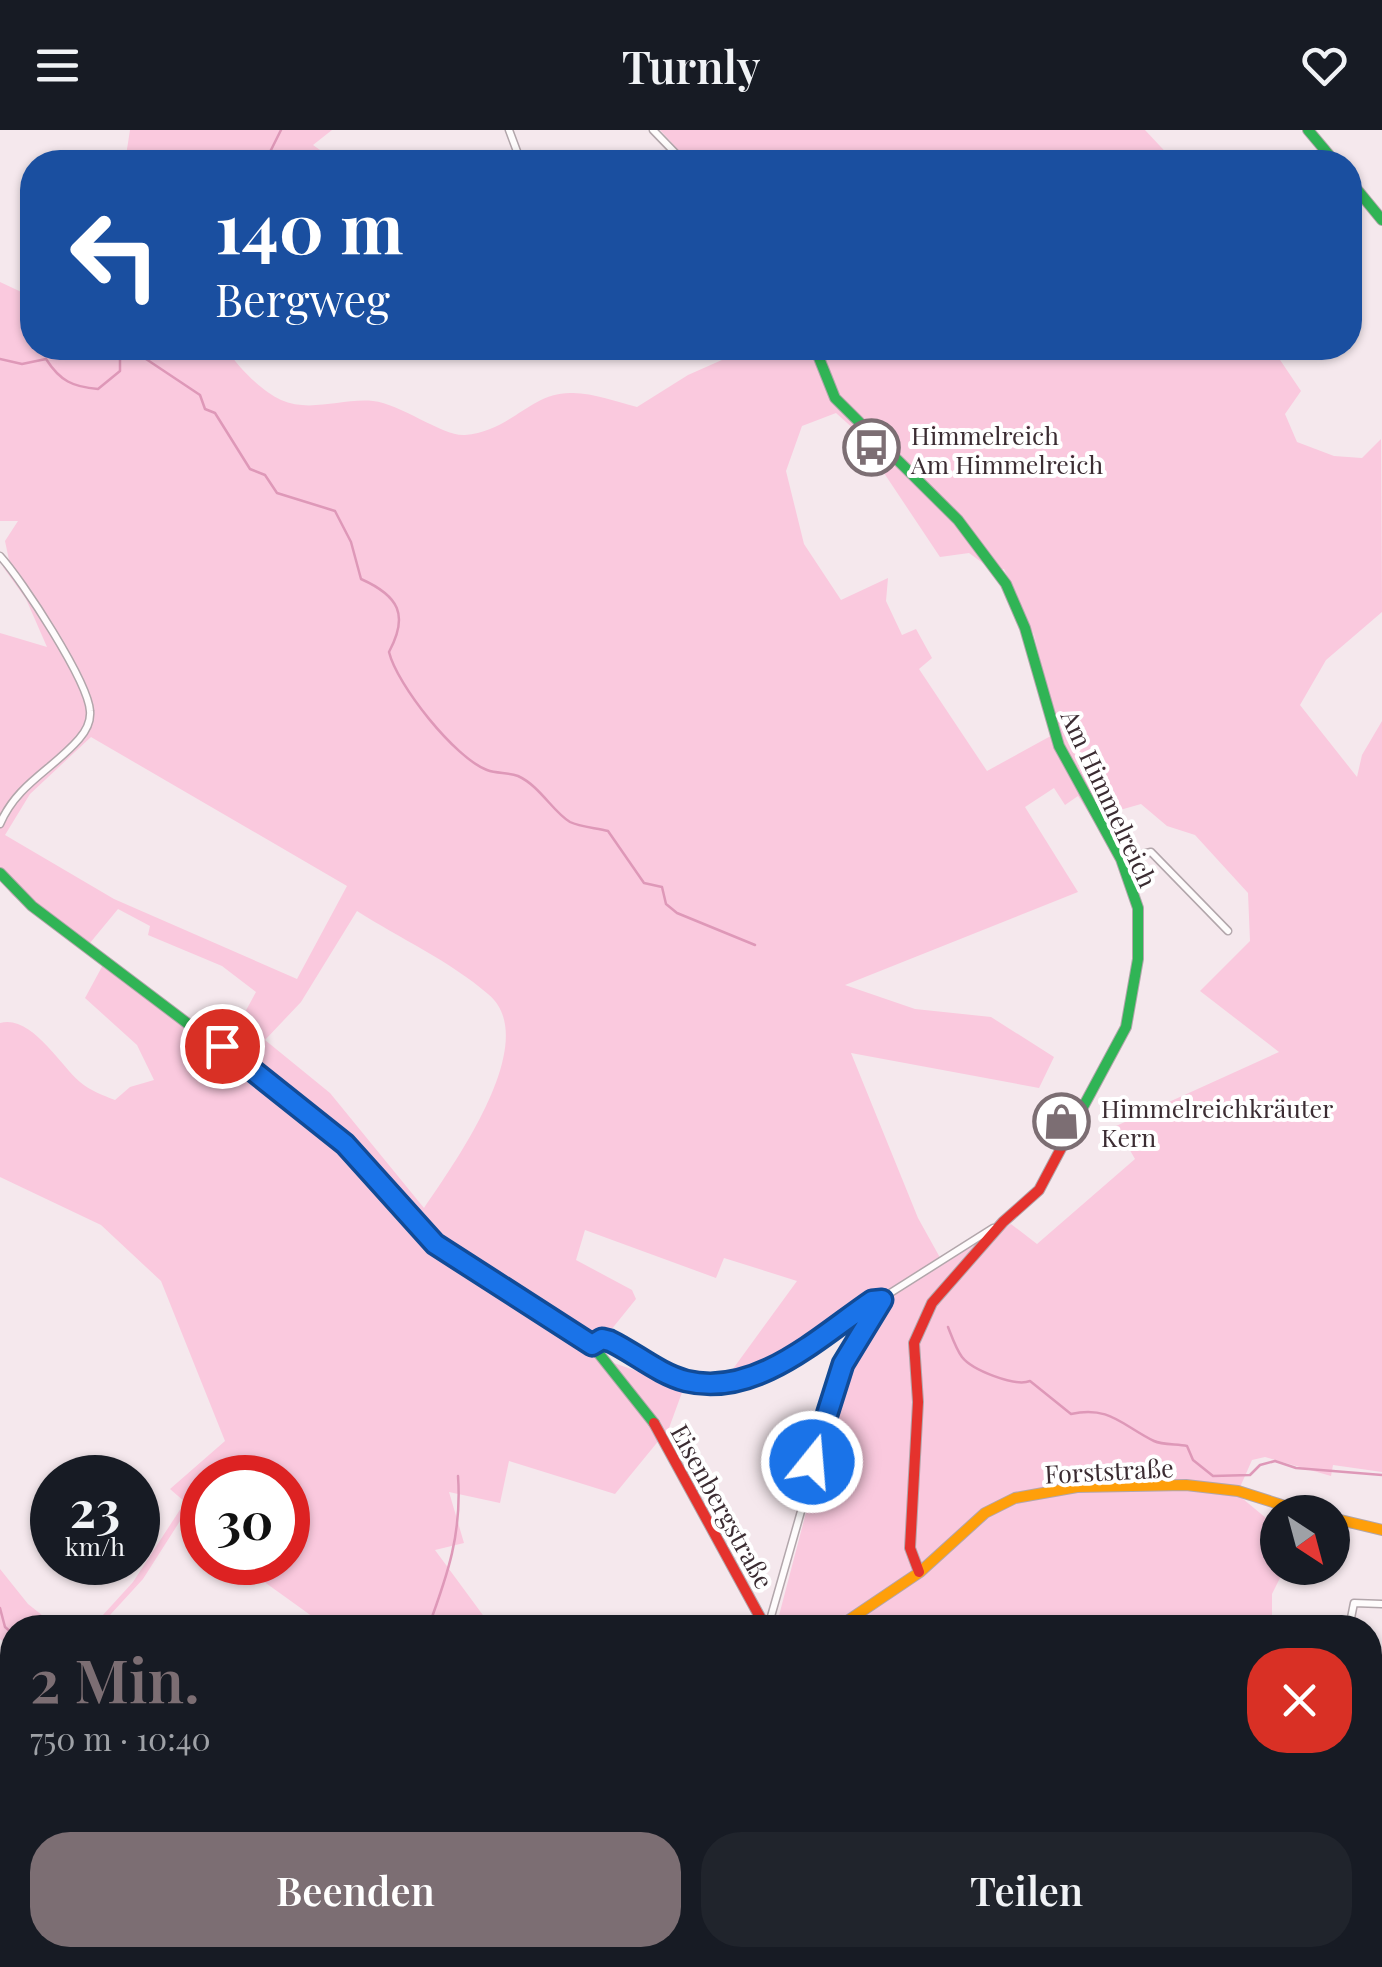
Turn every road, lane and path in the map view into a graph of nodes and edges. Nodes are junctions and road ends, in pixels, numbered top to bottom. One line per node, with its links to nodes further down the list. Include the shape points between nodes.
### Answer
1 (653, 130): 3 (street)
2 (1308, 130): 4 (street)
3 (672, 150)
4 (1324, 150)
5 (1362, 196): 6 (street)
6 (1382, 220)
7 (819, 360): 10 (street, Am Himmelreich, via 835,398 958,520 1006,584 1026,628 1059,746)
8 (0, 556): 9 (street, via 84,689 90,720 77,742 22,788)
9 (0, 824)
10 (1122, 859): 12 (street, via 1152,852); 13 (street, Am Himmelreich, via 1138,908 1138,959 1126,1027 1051,1173)
11 (0, 873): 15 (street, Eisenbergstraße, via 32,906 322,1125 435,1244)
12 (1228, 931)
13 (1003, 1222): 14 (street); 19 (street, Am Himmelreich, via 932,1303 914,1344 918,1402 910,1548)
14 (882, 1300): 15 (street, via 767,1371 722,1385 684,1381 610,1341); 22 (street, via 843,1364)
15 (592, 1345): 21 (street, Eisenbergstraße, via 679,1463)
16 (1260, 1498): 19 (street, Forststraße, via 1206,1487 1139,1485 1034,1493 998,1504)
17 (1350, 1522): 18 (street)
18 (1382, 1530)
19 (920, 1572): 23 (street, Forststraße)
20 (1382, 1604): 24 (street, via 1354,1604)
21 (759, 1615)
22 (770, 1615)
23 (851, 1615)
24 (1352, 1615)

